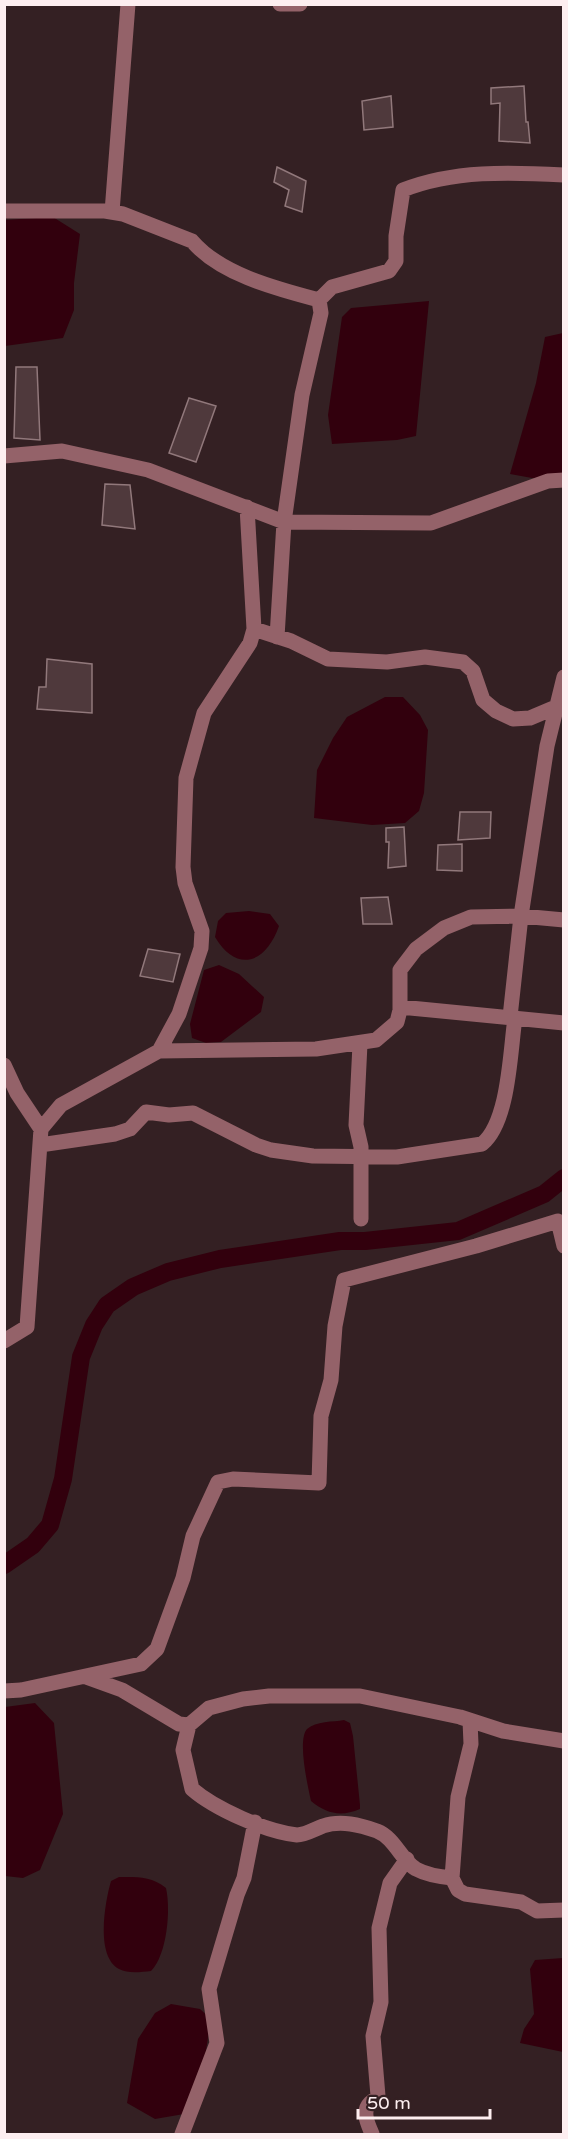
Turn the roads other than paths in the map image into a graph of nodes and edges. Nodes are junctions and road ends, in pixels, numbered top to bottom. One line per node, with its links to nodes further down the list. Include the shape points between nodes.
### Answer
1 (128, 4): 6 (street)
2 (280, 4): 3 (street)
3 (300, 4)
4 (564, 175): 7 (street, via 515,172 462,176 432,179 403,190 396,261 389,271 332,287)
5 (4, 211): 6 (street)
6 (112, 212): 7 (street, via 192,241 200,250 259,282 288,294)
7 (319, 300): 11 (street, via 321,312 302,395)
8 (4, 456): 10 (street, via 62,451 148,470)
9 (564, 480): 11 (street, via 548,481 431,523)
10 (247, 507): 11 (street); 12 (street)
11 (284, 522): 13 (street)
12 (254, 629): 13 (street); 22 (street, via 250,643 204,713 186,778 183,867 202,931 201,948 179,1014)
13 (277, 637): 15 (street, via 328,659 387,662 425,657 463,662 473,671 483,700 513,719 530,718)
14 (564, 677): 15 (street)
15 (556, 707): 16 (street)
16 (521, 916): 17 (street); 18 (street, via 471,917 432,936 400,970); 19 (street)
17 (564, 920)
18 (400, 1006): 19 (street); 21 (street, via 397,1022 386,1034)
19 (513, 1018): 20 (street); 25 (street, via 500,1114 489,1138 482,1144 455,1149 397,1156)
20 (564, 1023)
21 (360, 1044): 22 (street); 25 (street, via 356,1125)
22 (159, 1051): 24 (street, via 61,1106)
23 (4, 1065): 24 (street)
24 (40, 1137): 25 (street, via 115,1134 130,1129 146,1112 193,1113 271,1150 313,1156); 28 (street, via 27,1327)
25 (361, 1155): 26 (street)
26 (361, 1219)
27 (564, 1246): 29 (street, via 558,1221 344,1280 331,1380 321,1416 319,1483 232,1479 218,1482 193,1536 183,1578 157,1649 141,1664)
28 (4, 1341)
29 (86, 1677): 30 (street); 32 (street, via 122,1690 171,1720)
30 (4, 1691)
31 (470, 1721): 32 (street, via 379,1698 278,1696 219,1704); 33 (street); 36 (street, via 471,1744 458,1797)
32 (189, 1725): 34 (street, via 183,1750 192,1789 214,1804)
33 (564, 1741)
34 (255, 1822): 35 (street, via 299,1835 336,1823 357,1825 380,1832); 38 (street, via 246,1871 209,1989 217,2043)
35 (407, 1859): 36 (street, via 415,1869); 39 (street, via 390,1883 379,1928 381,2002 373,2036 378,2096 366,2111)
36 (452, 1878): 37 (street, via 465,1894 521,1902 537,1911)
37 (564, 1910)
38 (182, 2134)
39 (372, 2134)

